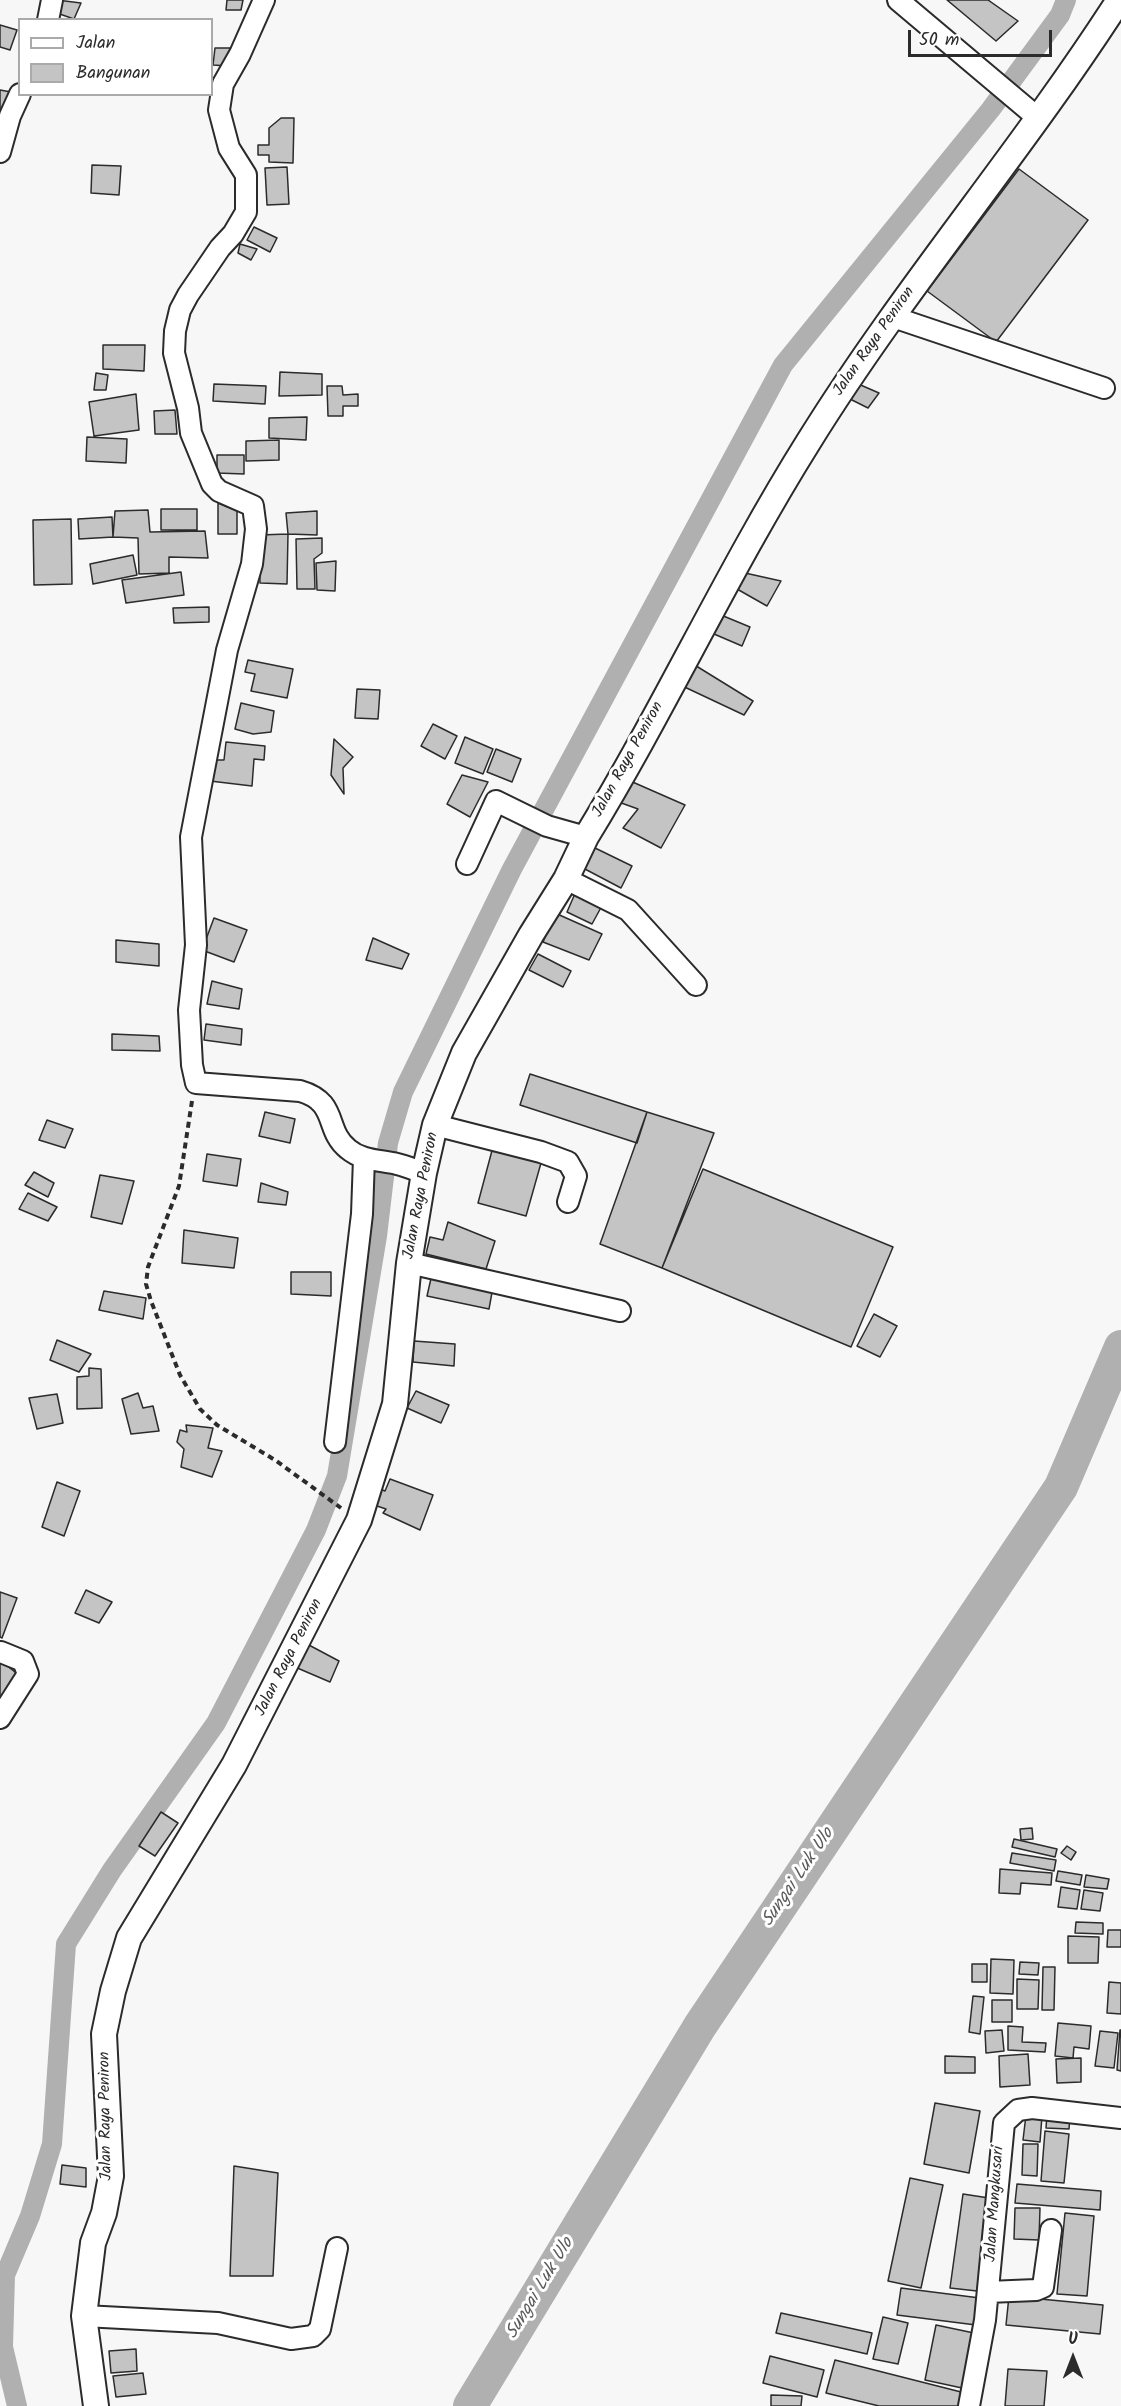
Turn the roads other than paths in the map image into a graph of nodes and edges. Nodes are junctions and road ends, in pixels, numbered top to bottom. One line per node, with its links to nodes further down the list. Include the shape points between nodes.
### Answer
1 (52, 0): 5 (street)
2 (264, 0): 16 (street, via 223,84 219,110 229,148 246,175 246,212 188,295 175,331 174,353 191,433 212,484 253,506 256,517 252,564 227,650 191,837 196,945 189,1010 192,1065 196,1083 315,1095 324,1104 342,1144)
3 (898, 0): 7 (street)
4 (1119, 0): 7 (main road, Jalan Raya Peniron)
5 (48, 18)
6 (19, 96): 8 (street)
7 (1038, 118): 9 (main road, Jalan Raya Peniron)
8 (0, 152)
9 (893, 317): 10 (street); 11 (main road, Jalan Raya Peniron, via 771,502)
10 (1104, 388)
11 (586, 837): 12 (street, via 547,826 496,801); 13 (main road, Jalan Raya Peniron)
12 (467, 864)
13 (566, 879): 14 (street, via 639,918); 15 (main road, Jalan Raya Peniron, via 464,1053)
14 (696, 985)
15 (435, 1125): 17 (main road, Jalan Raya Peniron); 18 (street, via 568,1162 576,1176)
16 (368, 1159): 17 (street); 21 (street)
17 (424, 1173): 19 (main road, Jalan Raya Peniron)
18 (568, 1202)
19 (409, 1263): 20 (street); 28 (main road, Jalan Raya Peniron, via 395,1404 359,1520 234,1765 129,1938 104,2034 111,2176 93,2243)
20 (620, 1311)
21 (335, 1442)
22 (1, 1652): 23 (street, via 23,1661 28,1674)
23 (0, 1718)
24 (1121, 2118): 27 (street, Jalan Mangkusari, via 1032,2108 1009,2116 1000,2135)
25 (1051, 2230): 27 (street, via 1043,2287)
26 (337, 2248): 28 (street, via 320,2329 313,2336 279,2338 218,2324)
27 (988, 2292): 30 (street, Jalan Mangkusari)
28 (84, 2316): 29 (main road, Jalan Raya Peniron)
29 (96, 2406)
30 (969, 2406)

